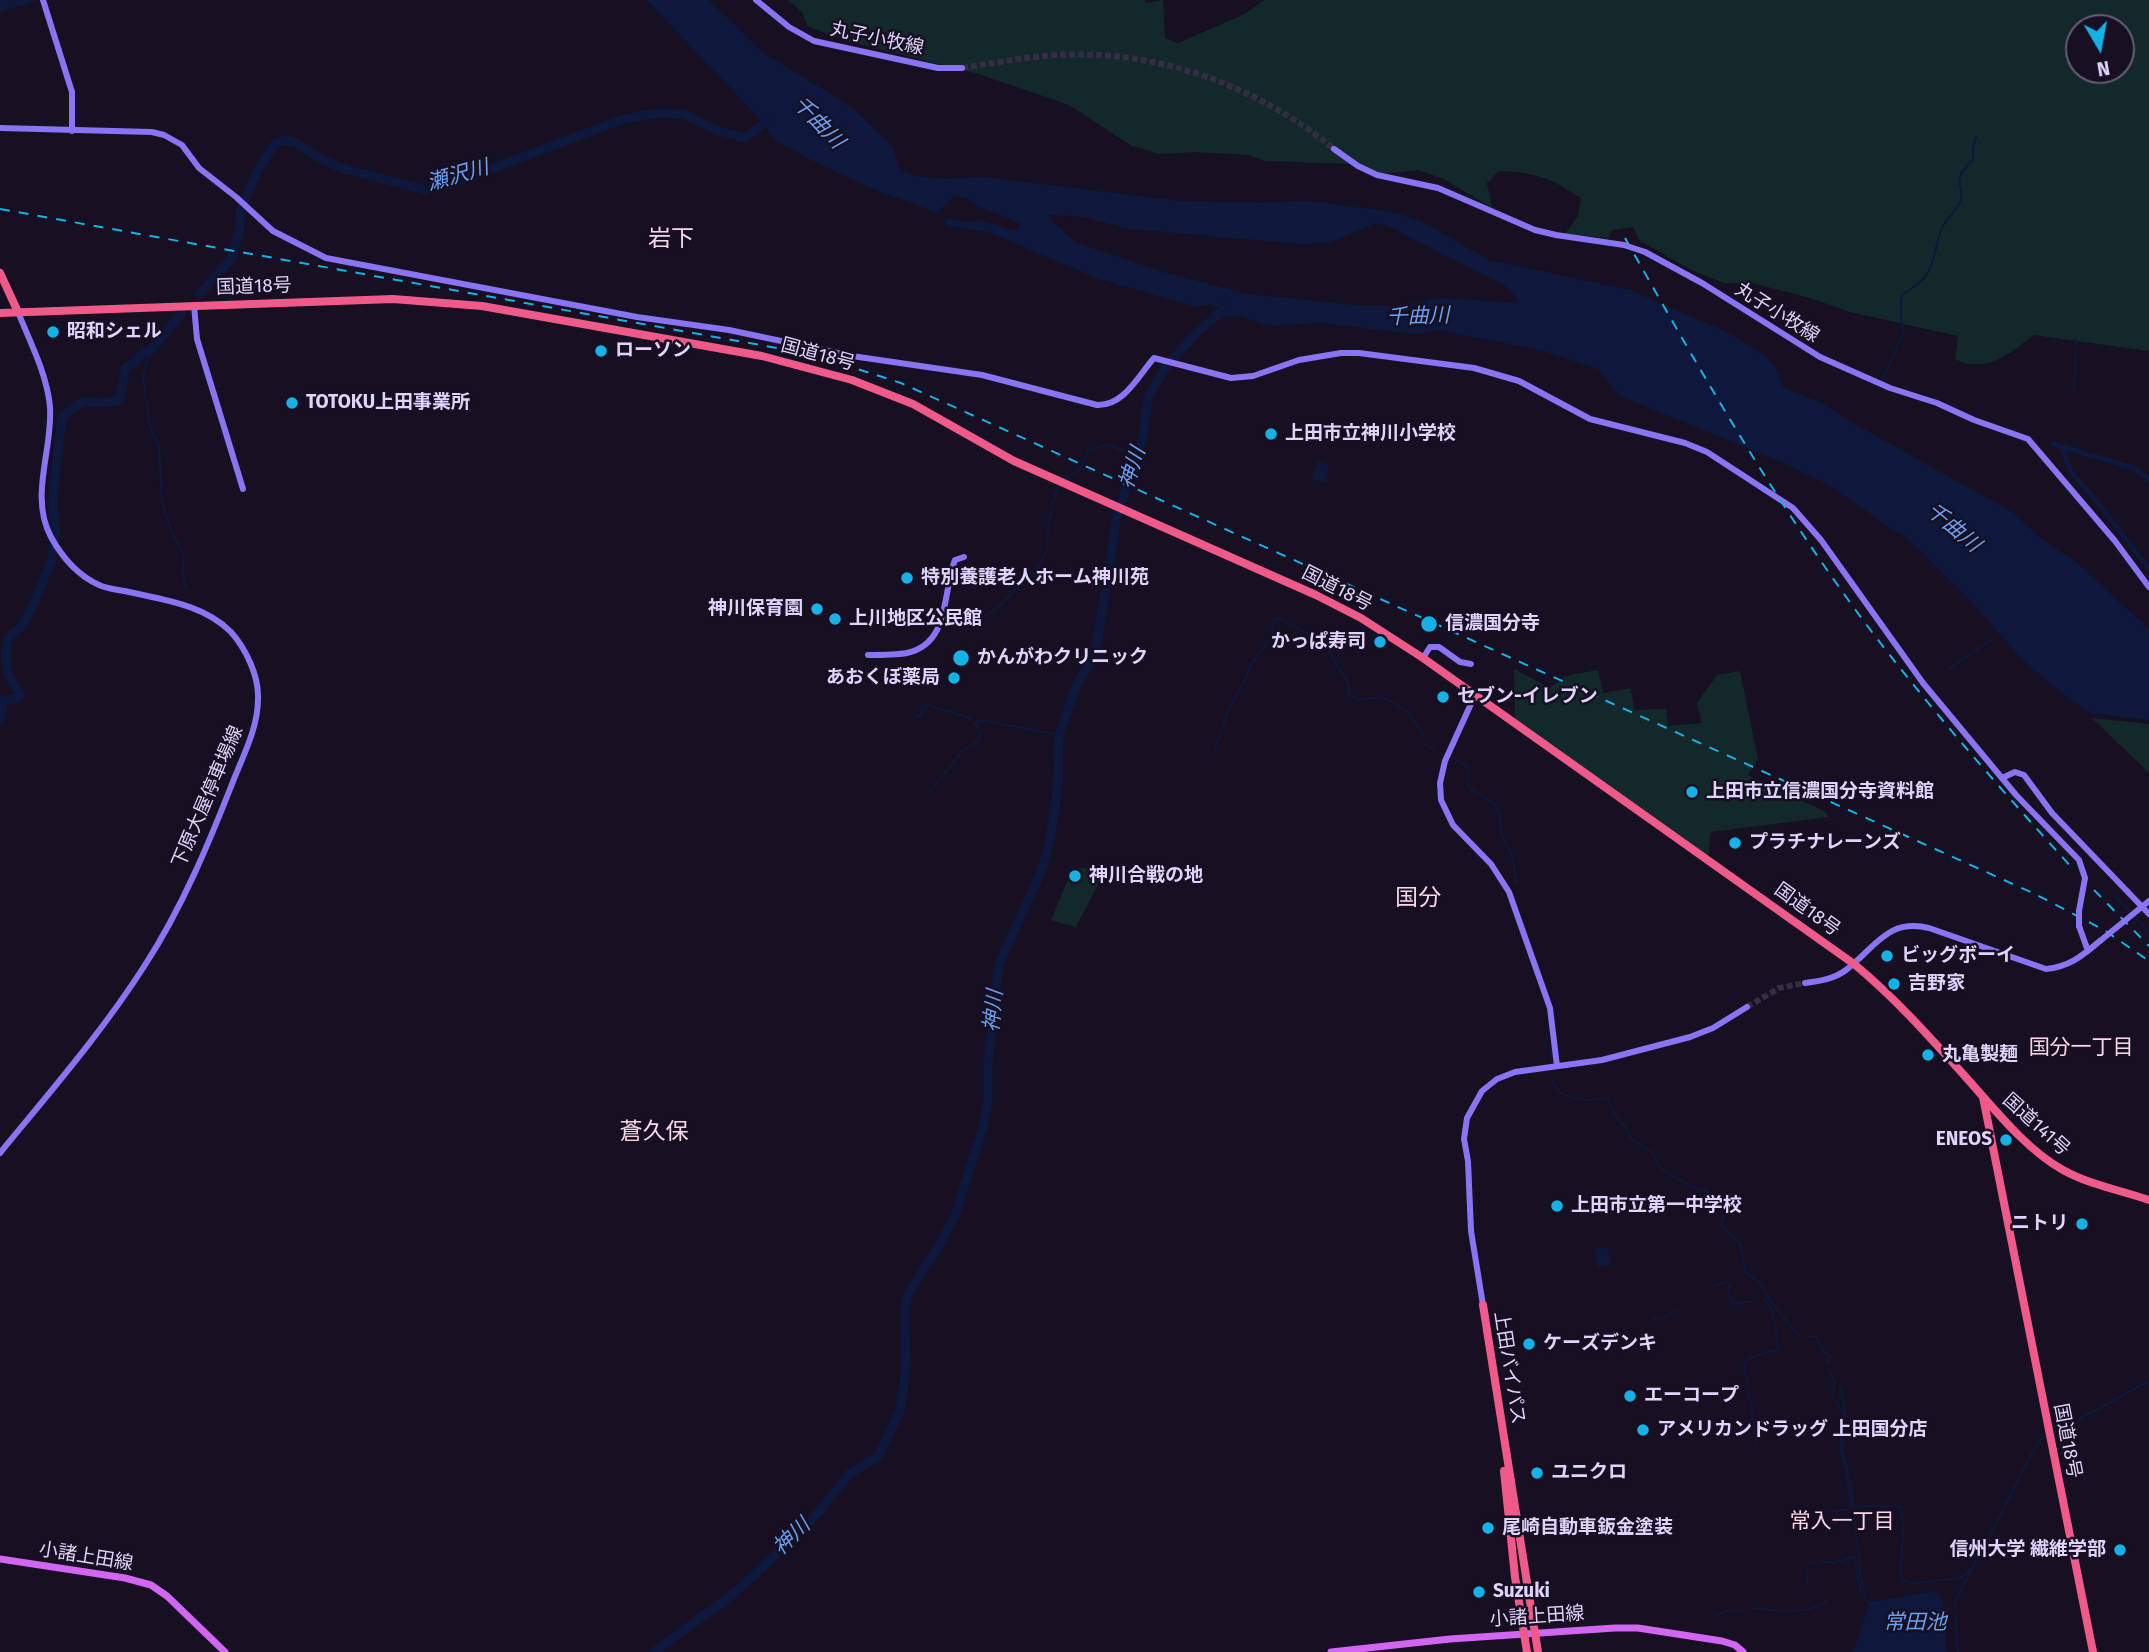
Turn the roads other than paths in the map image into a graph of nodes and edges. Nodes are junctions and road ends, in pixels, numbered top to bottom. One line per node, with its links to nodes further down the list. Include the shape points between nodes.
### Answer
1 (43, 0): 5 (street, via 72,92)
2 (756, 0): 3 (street, 丸子小牧線, via 814,41 938,68)
3 (962, 68)
4 (0, 128): 5 (street)
5 (72, 131): 18 (street, via 164,135 182,145 199,168 273,231 326,258 852,356 982,375 1097,405 1124,395 1154,358 1231,378 1312,357 1359,353 1474,368 1519,382 1590,419 1707,452 1793,508 1823,542 1896,648)
6 (1334, 149): 13 (street, 丸子小牧線, bridge, via 1377,175 1438,188 1535,230 1645,252 1820,357 2028,439)
7 (0, 274): 9 (highway)
8 (194, 305): 9 (highway, 国道18号); 11 (street, via 197,339); 15 (highway, 国道18号, via 393,299 446,302 762,356 838,375 913,404 1014,461 1316,595)
9 (18, 312): 10 (highway, 国道18号); 27 (street, 下原大屋停車場線, via 50,404 43,512 62,555 96,584 183,604 219,621 246,655 257,681 258,699 255,725 170,926 120,1002)
10 (0, 313)
11 (243, 489)
12 (964, 557): 14 (street, via 955,560 948,577 941,623 933,638 912,652)
13 (2149, 587)
14 (868, 655)
15 (1423, 658): 16 (street, via 1438,646 1460,662); 17 (highway, 国道18号)
16 (1471, 664)
17 (1475, 695): 22 (highway, 国道18号); 25 (street, via 1445,761 1441,800 1453,825 1491,864 1509,892 1550,1005)
18 (2002, 778): 20 (street, via 2015,772 2024,775 2052,813); 21 (street, bridge, via 2080,860 2085,878 2079,926)
19 (2149, 901): 21 (street, bridge)
20 (2149, 914)
21 (2088, 951): 22 (street, via 2065,966 2046,969 1916,925 1888,933)
22 (1854, 964): 23 (street, via 1836,976); 26 (highway, 国道18号, via 1888,992)
23 (1805, 983)
24 (1746, 1007): 25 (street, via 1690,1037 1602,1060)
25 (1557, 1066): 29 (street, via 1497,1079 1482,1091 1466,1118 1471,1231)
26 (1983, 1097): 28 (highway, 国道141号, via 2061,1169); 38 (highway, 国道18号)
27 (0, 1153)
28 (2149, 1200)
29 (1483, 1305): 31 (highway, 上田バイパス); 32 (highway, 上田バイパス)
30 (0, 1559): 33 (main road, 小諸上田線, via 151,1586)
31 (1535, 1633): 32 (main road, 小諸上田線); 36 (highway, 上田バイパス); 37 (main road, 小諸上田線, via 1637,1628 1722,1641)
32 (1525, 1634): 34 (main road, 小諸上田線); 35 (highway, 上田バイパス)
33 (225, 1652)
34 (1331, 1652)
35 (1527, 1652)
36 (1538, 1652)
37 (1743, 1652)
38 (2093, 1652)

